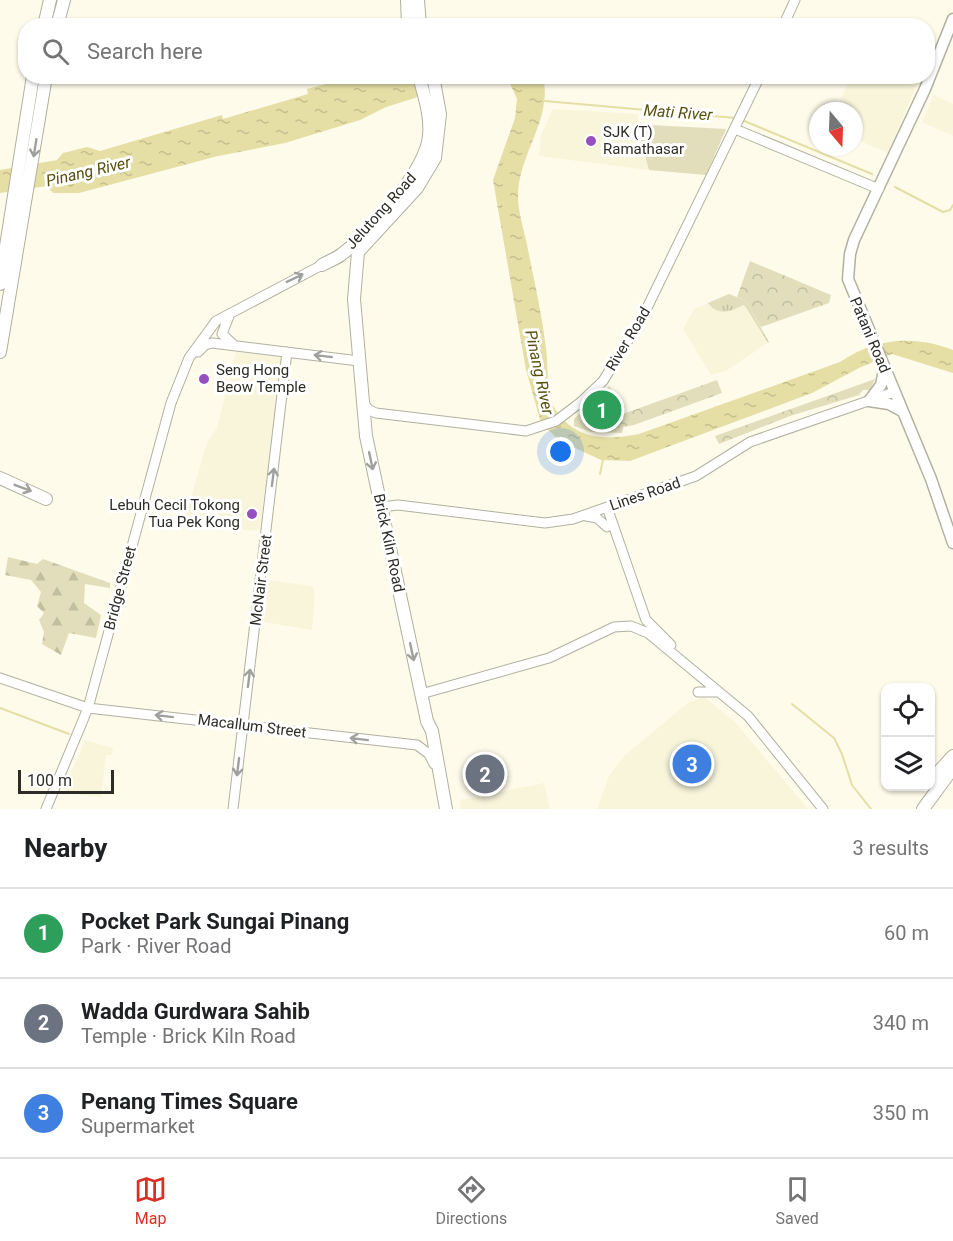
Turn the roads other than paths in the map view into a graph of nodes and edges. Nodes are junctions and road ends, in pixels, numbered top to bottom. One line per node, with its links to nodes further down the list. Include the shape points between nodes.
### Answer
1 (50, 0): 6 (main road)
2 (64, 0): 7 (main road)
3 (407, 0): 8 (main road)
4 (418, 0): 9 (main road)
5 (795, 0): 10 (street)
6 (46, 18)
7 (59, 18)
8 (408, 18)
9 (419, 18)
10 (787, 18)
11 (952, 25): 12 (main road, Patani Road)
12 (935, 63)
13 (423, 84): 18 (main road, Jelutong Road)
14 (433, 84): 18 (main road, Jelutong Road)
15 (756, 84): 19 (street, River Road)
16 (926, 84): 20 (main road, Patani Road)
17 (36, 85): 23 (main road); 27 (main road, one-way to 27)
18 (432, 102): 21 (main road, Jelutong Road, via 439,133 431,167 402,206); 22 (main road, Jelutong Road, via 429,138 417,172 345,252)
19 (736, 127): 20 (street); 36 (street, River Road, via 640,321 603,381 568,412 536,429 510,430)
20 (879, 189): 31 (main road, Patani Road, via 854,240 849,269 850,288)
21 (358, 252): 24 (main road, Brick Kiln Road)
22 (322, 265): 24 (main road, Brick Kiln Road, via 335,263 346,269); 25 (street, Bridge Street, one-way to 22)
23 (0, 284)
24 (354, 298): 29 (main road, Brick Kiln Road)
25 (230, 313): 26 (street, via 222,334); 30 (street, Bridge Street, via 211,326)
26 (236, 347): 28 (street); 30 (street, Bridge Street, via 212,343)
27 (0, 352)
28 (287, 352): 29 (street, one-way to 28); 54 (street, McNair Street, one-way to 28)
29 (359, 361): 34 (main road, Brick Kiln Road)
30 (186, 365): 53 (street, Bridge Street, via 171,403)
31 (883, 366): 32 (main road, Patani Road); 33 (main road, via 881,385)
32 (894, 392): 33 (street, Lines Road); 35 (main road, Patani Road)
33 (870, 401): 35 (main road); 40 (street, Lines Road, via 750,442 696,476)
34 (363, 402): 36 (street); 37 (main road, Brick Kiln Road)
35 (902, 411): 45 (main road, Patani Road)
36 (376, 413): 37 (street)
37 (364, 420): 41 (main road, Brick Kiln Road, one-way to 41)
38 (0, 478): 39 (main road, one-way to 39)
39 (46, 499)
40 (624, 501): 42 (street, Lines Road); 44 (street, via 616,509)
41 (381, 507): 43 (street, Lines Road, via 398,505 545,523); 52 (main road, Brick Kiln Road, one-way to 52)
42 (604, 508): 43 (street, Lines Road); 44 (street)
43 (582, 516): 44 (street, via 597,518)
44 (610, 526): 46 (street); 47 (street, via 646,620 674,647)
45 (953, 543)
46 (628, 589)
47 (678, 658): 51 (street); 52 (street, via 648,633 622,626 549,658)
48 (0, 672): 53 (street)
49 (0, 678): 53 (street)
50 (698, 692): 51 (street)
51 (719, 693): 66 (street, via 747,716)
52 (421, 694): 55 (main road, Brick Kiln Road)
53 (89, 706): 54 (street, Macallum Street, one-way to 53); 63 (street, Bridge Street)
54 (243, 724): 56 (street, Macallum Street, one-way to 54); 64 (street, McNair Street, one-way to 64)
55 (428, 724): 56 (street, via 427,739); 61 (main road, Brick Kiln Road)
56 (417, 746): 58 (street, via 429,754)
57 (953, 756): 60 (main road)
58 (434, 764): 61 (main road, Brick Kiln Road)
59 (953, 768): 68 (main road)
60 (935, 776)
61 (441, 785): 65 (main road, Brick Kiln Road)
62 (924, 791): 67 (main road)
63 (46, 809)
64 (233, 809)
65 (446, 809)
66 (823, 809)
67 (914, 809)
68 (923, 809)

